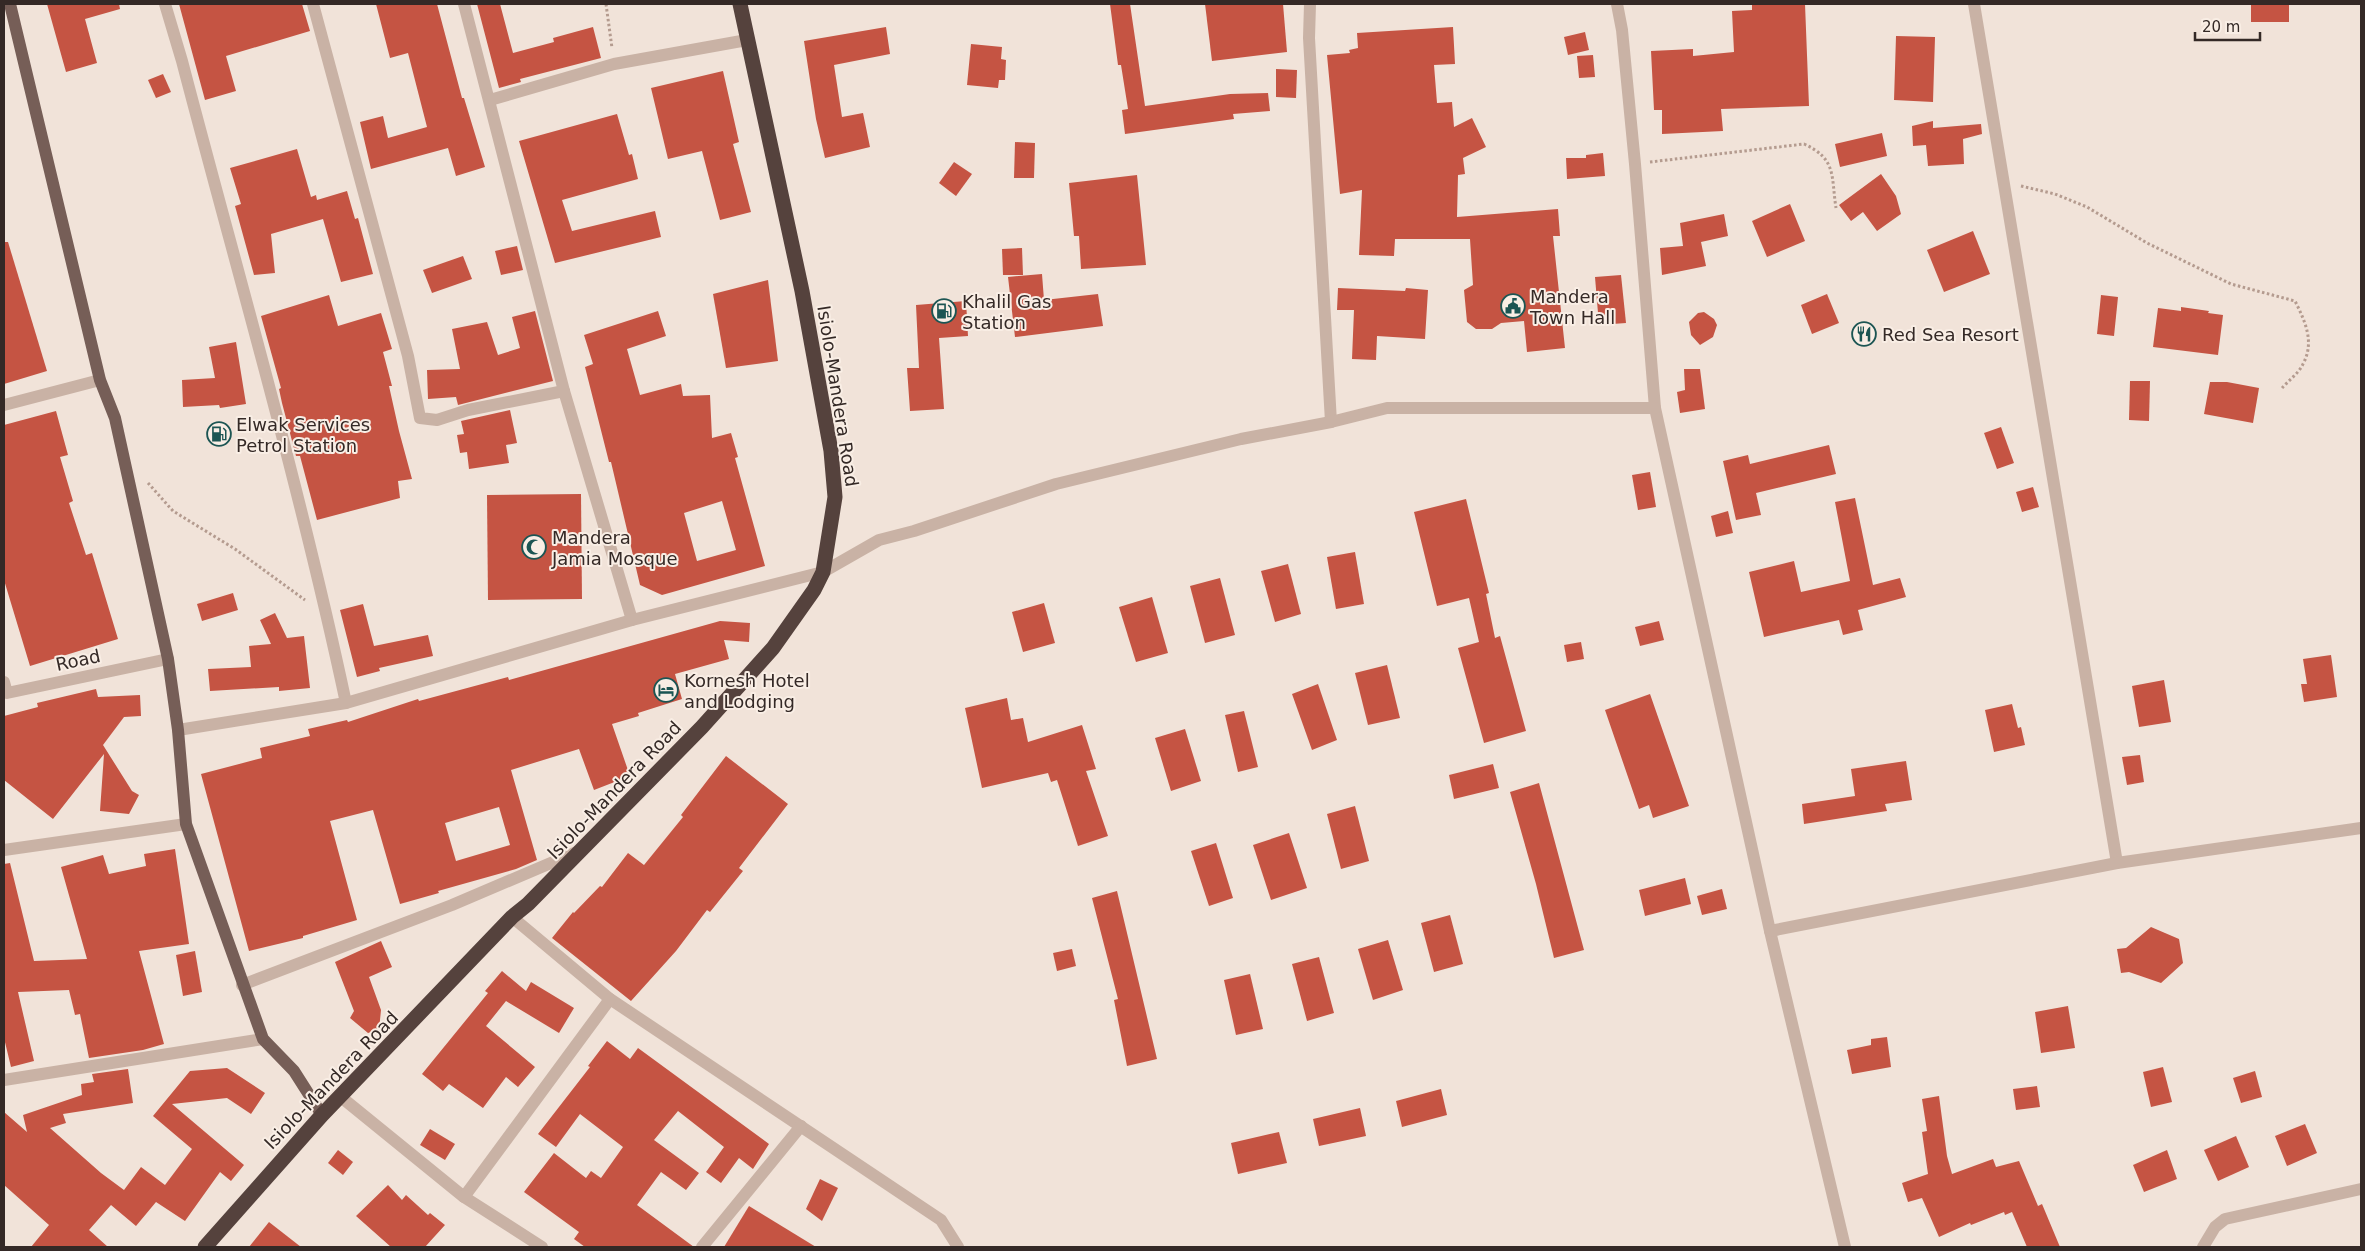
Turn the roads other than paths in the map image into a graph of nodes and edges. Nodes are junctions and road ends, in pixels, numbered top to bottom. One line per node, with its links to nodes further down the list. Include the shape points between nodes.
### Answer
1 (10, 4): 11 (main road)
2 (165, 4): 20 (street, via 328,617)
3 (313, 4): 12 (street, via 408,356 420,418 437,420 468,410)
4 (464, 4): 10 (street)
5 (740, 4): 9 (highway, Isiolo-Mandera Road)
6 (1310, 4): 15 (street, via 1309,38)
7 (1617, 4): 14 (street, via 1635,164)
8 (1974, 4): 26 (street)
9 (747, 40): 10 (street, via 614,64); 16 (highway, Isiolo-Mandera Road, via 802,291 831,451 835,497)
10 (490, 100): 12 (street)
11 (100, 380): 13 (street); 18 (main road, via 114,418)
12 (564, 391): 17 (street)
13 (4, 405)
14 (1655, 408): 15 (street, via 1387,408); 28 (street)
15 (1331, 422): 16 (street, via 1187,451 1056,484 878,540)
16 (822, 572): 17 (street); 25 (highway, Isiolo-Mandera Road, via 814,590 773,648 702,727)
17 (632, 620): 20 (street)
18 (168, 659): 19 (street, Road, via 7,693); 21 (main road)
19 (4, 682)
20 (346, 703): 21 (street)
21 (178, 730): 22 (main road)
22 (186, 824): 24 (street); 29 (main road)
23 (2361, 828): 26 (street)
24 (4, 850)
25 (581, 850): 27 (highway, Isiolo-Mandera Road); 29 (street, via 452,905)
26 (2117, 863): 28 (street)
27 (512, 917): 30 (street); 33 (highway, Isiolo-Mandera Road)
28 (1770, 931): 42 (street)
29 (242, 985): 31 (main road)
30 (610, 999): 35 (street); 37 (street)
31 (263, 1039): 32 (street); 34 (main road, via 294,1071)
32 (4, 1080)
33 (341, 1097): 34 (highway, Isiolo-Mandera Road); 37 (street)
34 (322, 1114): 38 (highway, Isiolo-Mandera Road)
35 (801, 1126): 40 (street); 41 (street, via 942,1220)
36 (2361, 1189): 43 (street, via 2225,1219 2215,1227)
37 (464, 1198): 39 (street)
38 (205, 1247)
39 (542, 1247)
40 (702, 1247)
41 (958, 1247)
42 (1845, 1247)
43 (2202, 1247)

